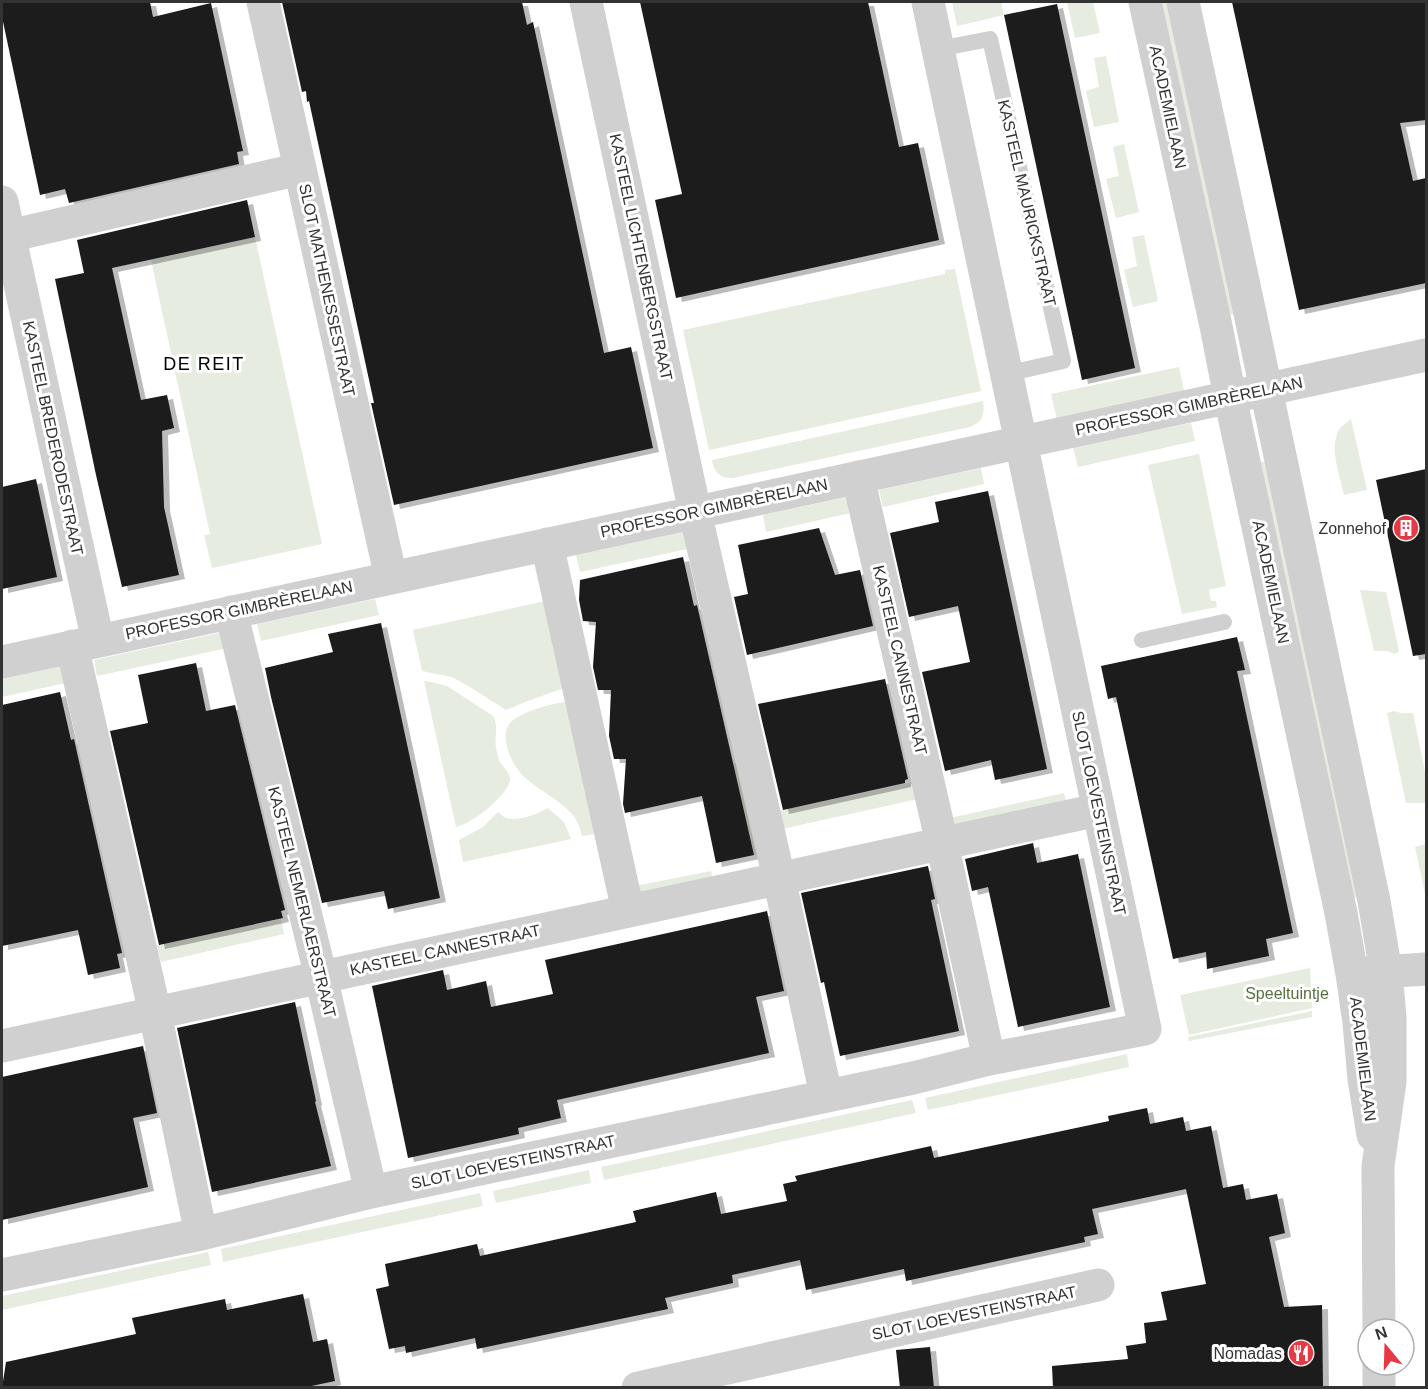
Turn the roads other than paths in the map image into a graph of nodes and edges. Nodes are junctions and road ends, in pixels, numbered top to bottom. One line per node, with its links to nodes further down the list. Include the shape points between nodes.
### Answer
1 (263, 2): 7 (street, SLOT MATHENESSESTRAAT)
2 (586, 2): 16 (street, KASTEEL LICHTENBERGSTRAAT)
3 (927, 2): 6 (street)
4 (1145, 2): 13 (street, ACADEMIELAAN)
5 (1182, 2): 12 (street, ACADEMIELAAN)
6 (938, 49): 11 (street); 11 (lane, KASTEEL MAURICKSTRAAT, via 990,39 1063,361)
7 (300, 170): 9 (street); 18 (street, SLOT MATHENESSESTRAAT)
8 (2, 202): 9 (street, KASTEEL BREDERODESTRAAT)
9 (9, 236): 22 (street, KASTEEL BREDERODESTRAAT)
10 (1426, 355): 12 (street, PROFESSOR GIMBRÈRELAAN)
11 (1006, 374): 14 (street)
12 (1266, 390): 13 (street, PROFESSOR GIMBRÈRELAAN); 29 (street, ACADEMIELAAN)
13 (1230, 397): 14 (street, PROFESSOR GIMBRÈRELAAN); 30 (street, ACADEMIELAAN)
14 (1021, 442): 15 (street, PROFESSOR GIMBRÈRELAAN); 24 (street, SLOT LOEVESTEINSTRAAT)
15 (858, 477): 16 (street, PROFESSOR GIMBRÈRELAAN); 25 (street, KASTEEL CANNESTRAAT)
16 (695, 512): 17 (street, PROFESSOR GIMBRÈRELAAN); 26 (street)
17 (547, 544): 18 (street, PROFESSOR GIMBRÈRELAAN); 27 (street)
18 (391, 578): 19 (street, PROFESSOR GIMBRÈRELAAN)
19 (231, 612): 22 (street, PROFESSOR GIMBRÈRELAAN); 31 (street, KASTEEL NEMERLAERSTRAAT)
20 (1224, 622): 21 (lane)
21 (1142, 640)
22 (85, 644): 23 (street, PROFESSOR GIMBRÈRELAAN); 32 (street)
23 (2, 662)
24 (1098, 810): 25 (street, KASTEEL CANNESTRAAT); 34 (street, SLOT LOEVESTEINSTRAAT, via 1145,1029)
25 (942, 843): 26 (street, KASTEEL CANNESTRAAT); 34 (street)
26 (779, 878): 27 (street, KASTEEL CANNESTRAAT); 35 (street)
27 (628, 911): 31 (street, KASTEEL CANNESTRAAT)
28 (1426, 969): 29 (street)
29 (1386, 972): 30 (street); 36 (street, ACADEMIELAAN, via 1390,1082)
30 (1352, 974): 36 (street, ACADEMIELAAN)
31 (321, 977): 32 (street, KASTEEL CANNESTRAAT); 37 (street, KASTEEL NEMERLAERSTRAAT)
32 (155, 1013): 33 (street, KASTEEL CANNESTRAAT); 38 (street)
33 (2, 1046)
34 (989, 1059): 35 (street, SLOT LOEVESTEINSTRAAT)
35 (826, 1095): 37 (street, SLOT LOEVESTEINSTRAAT)
36 (1378, 1166): 41 (street, ACADEMIELAAN)
37 (371, 1192): 38 (street, SLOT LOEVESTEINSTRAAT)
38 (201, 1234): 39 (street, SLOT LOEVESTEINSTRAAT)
39 (2, 1275)
40 (1098, 1286): 42 (street, SLOT LOEVESTEINSTRAAT)
41 (1379, 1317)
42 (638, 1388)

